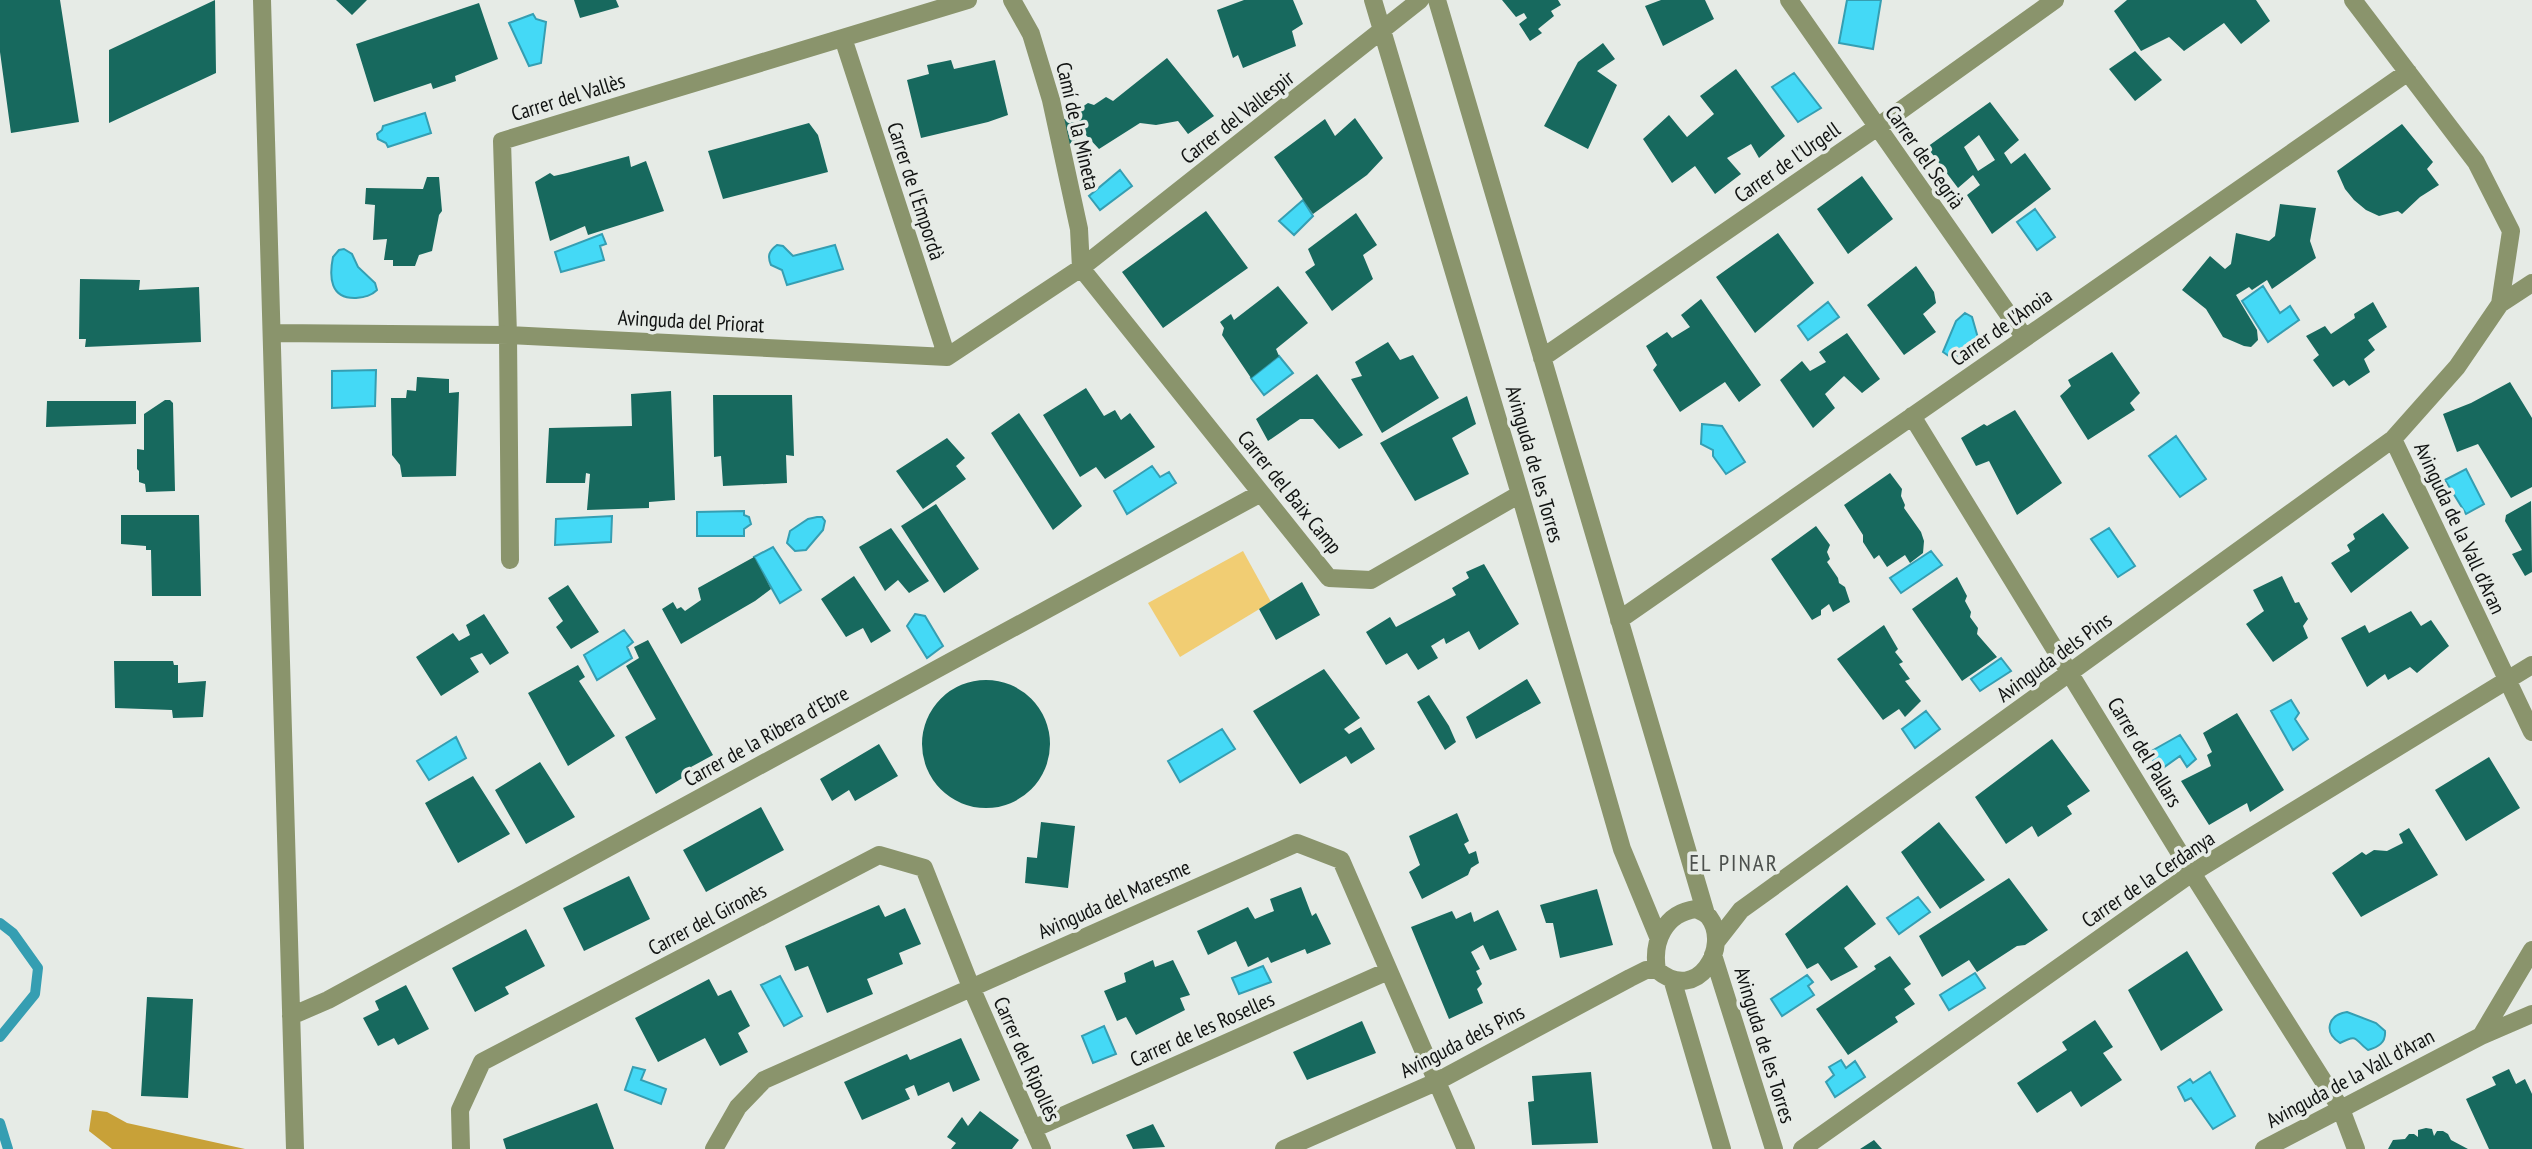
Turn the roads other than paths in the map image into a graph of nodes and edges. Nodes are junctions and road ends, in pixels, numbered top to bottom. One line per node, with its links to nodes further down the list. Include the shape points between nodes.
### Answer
1 (262, 0): 17 (street)
2 (968, 0): 11 (street, Carrer del Vallès)
3 (1012, 0): 14 (street, Camí de la Mineta, via 1031,34 1051,100 1079,229)
4 (1373, 0): 10 (street, Avinguda de les Torres)
5 (1420, 0): 10 (street, Carrer del Vallespir)
6 (1437, 0): 21 (street, Avinguda de les Torres)
7 (1789, 0): 13 (street, Carrer del Segrià)
8 (2055, 0): 13 (street, Carrer de l'Urgell)
9 (2353, 0): 12 (street, Avinguda de la Vall d'Aran)
10 (1382, 32): 14 (street, Carrer del Vallespir); 25 (street, Avinguda de les Torres)
11 (842, 38): 18 (street, Carrer del Vallès, via 502,141); 20 (street, Carrer de l'Empordà)
12 (2408, 72): 16 (street, Avinguda de la Vall d'Aran, via 2476,163 2511,231); 19 (street, Carrer de l'Anoia)
13 (1876, 128): 19 (street, Carrer del Segrià); 21 (street, Carrer de l'Urgell)
14 (1081, 268): 20 (street); 24 (street, Carrer del Baix Camp)
15 (2532, 283): 16 (street)
16 (2500, 304): 23 (street, Avinguda de la Vall d'Aran, via 2456,367)
17 (273, 333): 18 (street, Avinguda del Priorat); 43 (street)
18 (508, 335): 20 (street, Avinguda del Priorat); 26 (street, Carrer del Vallès)
19 (2025, 338): 22 (street, Carrer de l'Anoia)
20 (947, 357)
21 (1542, 358): 27 (street, Avinguda de les Torres)
22 (1912, 416): 27 (street, Carrer de l'Anoia); 29 (street, Carrer del Pallars)
23 (2393, 439): 29 (street, Avinguda dels Pins); 30 (street, Avinguda de la Vall d'Aran)
24 (1261, 493): 25 (street, Carrer del Baix Camp, via 1329,578 1371,580); 43 (street, Carrer de la Ribera d'Ebre)
25 (1520, 494): 35 (street, Avinguda de les Torres, via 1622,849)
26 (510, 560)
27 (1619, 620): 34 (street, Avinguda de les Torres)
28 (2532, 665): 30 (street, Carrer de la Cerdanya)
29 (2071, 674): 32 (street, Carrer del Pallars); 33 (street, Avinguda dels Pins)
30 (2506, 682): 31 (street, Avinguda de la Vall d'Aran); 32 (street, Carrer de la Cerdanya)
31 (2532, 732)
32 (2192, 873): 46 (street, Carrer del Pallars); 56 (street, Carrer de la Cerdanya)
33 (1741, 910): 34 (street, Avinguda dels Pins); 36 (street, Avinguda dels Pins)
34 (1707, 915): 35 (street, via 1696,909 1684,911 1664,927); 36 (street, via 1715,929)
35 (1659, 939): 38 (street)
36 (1715, 948): 40 (street, via 1697,978); 55 (street, Avinguda de les Torres)
37 (2532, 950): 44 (street)
38 (1657, 970): 40 (street); 45 (street, Avinguda dels Pins, via 1630,978)
39 (1388, 971): 41 (street, Avinguda del Maresme, via 1340,860 1297,843); 45 (street, Avinguda del Maresme); 47 (street, Carrer de les Roselles)
40 (1673, 982): 54 (street)
41 (971, 987): 47 (street, Carrer del Ripollès); 49 (street, Carrer del Gironès, via 924,867 878,855 482,1062 460,1110); 50 (street, Avinguda del Maresme, via 764,1080 738,1107)
42 (2532, 1014): 44 (street, Avinguda de la Vall d'Aran)
43 (291, 1016): 48 (street)
44 (2480, 1036): 46 (street, Avinguda de la Vall d'Aran)
45 (1436, 1082): 52 (street, Avinguda dels Pins); 53 (street, Avinguda del Maresme)
46 (2342, 1109): 57 (street, Avinguda de la Vall d'Aran); 58 (street, Carrer del Pallars)
47 (1033, 1129): 51 (street, Carrer del Ripollès)
48 (295, 1149)
49 (461, 1149)
50 (714, 1149)
51 (1042, 1149)
52 (1284, 1149)
53 (1466, 1149)
54 (1722, 1149)
55 (1774, 1149)
56 (1802, 1149)
57 (2264, 1149)
58 (2356, 1149)

